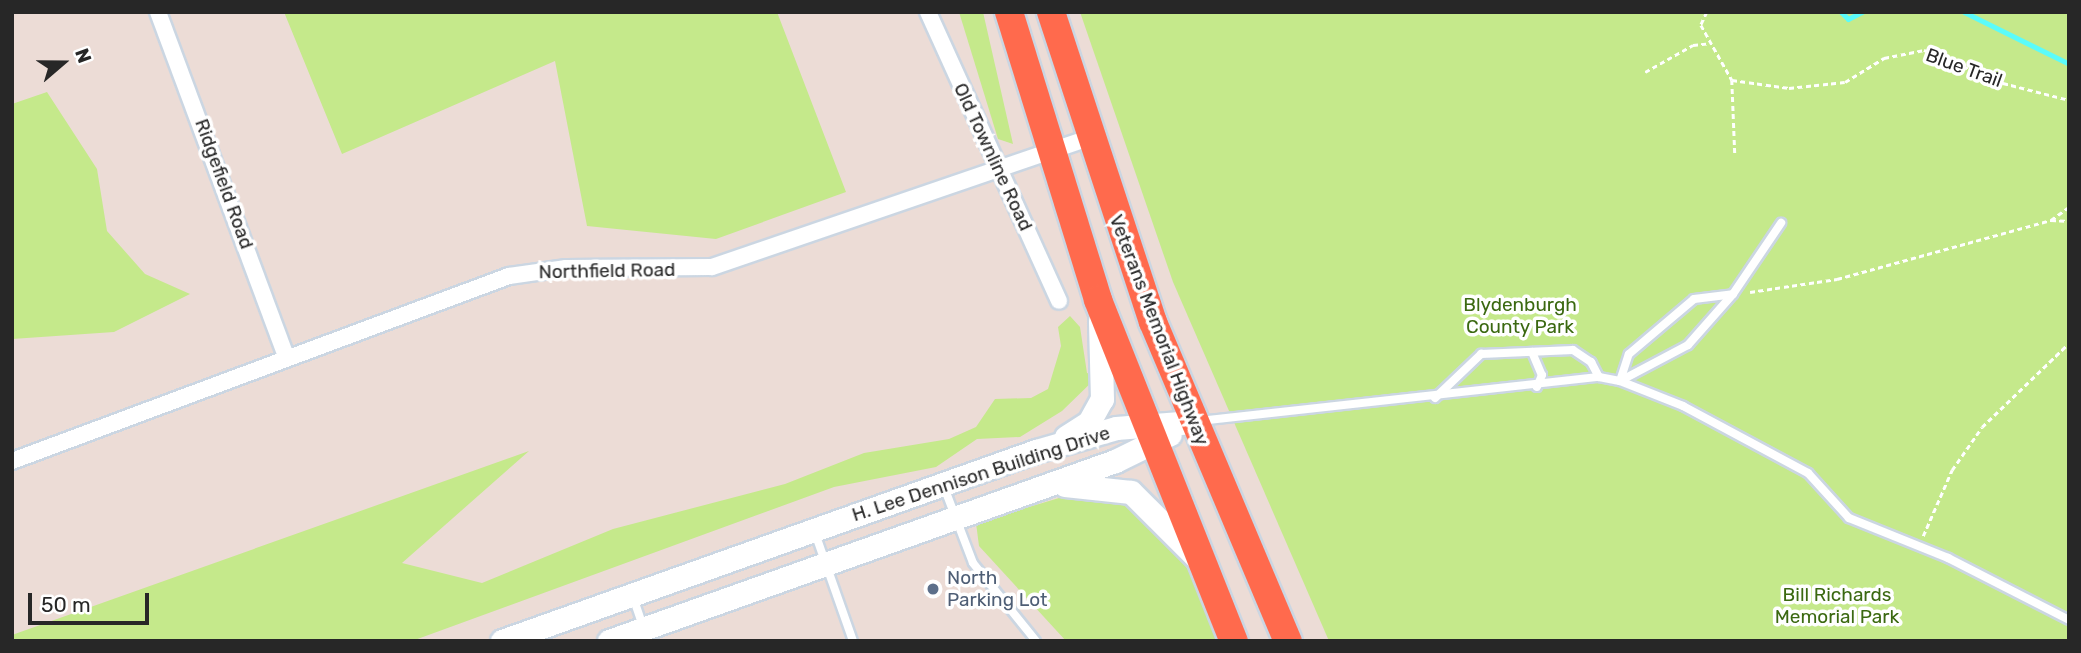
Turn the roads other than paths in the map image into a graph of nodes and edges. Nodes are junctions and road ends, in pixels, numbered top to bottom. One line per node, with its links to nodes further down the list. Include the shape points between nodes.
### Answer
1 (158, 12): 13 (street, Ridgefield Road)
2 (928, 12): 7 (street, Old Townline Road)
3 (1009, 12): 6 (highway)
4 (1051, 12): 5 (highway, Veterans Memorial Highway)
5 (1089, 138): 6 (street, Northfield Road); 18 (highway, Veterans Memorial Highway)
6 (1049, 152): 7 (street, Northfield Road); 10 (highway)
7 (999, 169): 11 (street, Old Townline Road); 13 (street, Northfield Road, via 712,267 566,268 509,276)
8 (1781, 223): 9 (lane)
9 (1733, 294): 15 (lane, via 1688,345); 15 (lane, via 1694,299 1629,354)
10 (1098, 300): 19 (highway); 20 (street, via 1105,382 1099,408 1078,432)
11 (1059, 301)
12 (1532, 352): 14 (lane, via 1573,350 1591,362); 16 (lane, via 1542,375); 17 (lane, via 1481,354)
13 (287, 358): 21 (street, Northfield Road)
14 (1599, 377): 15 (lane); 16 (lane)
15 (1620, 381): 29 (lane, via 1683,406 1808,473 1849,517 1948,558)
16 (1537, 387): 17 (lane)
17 (1435, 398): 18 (lane)
18 (1192, 422): 19 (street, H. Lee Dennison Building Drive); 36 (highway, Veterans Memorial Highway)
19 (1148, 435): 20 (street, H. Lee Dennison Building Drive); 23 (street, H. Lee Dennison Building Drive); 26 (highway)
20 (1036, 451): 22 (street, H. Lee Dennison Building Drive)
21 (12, 461)
22 (943, 484): 24 (lane); 25 (street, H. Lee Dennison Building Drive)
23 (1048, 485): 24 (street, H. Lee Dennison Building Drive); 26 (street, via 1131,492)
24 (954, 518): 27 (street, H. Lee Dennison Building Drive); 34 (lane, via 973,564)
25 (814, 530): 27 (lane); 28 (street, H. Lee Dennison Building Drive)
26 (1197, 558): 35 (highway)
27 (826, 564): 30 (street, H. Lee Dennison Building Drive); 33 (lane)
28 (632, 595): 30 (lane); 31 (street, H. Lee Dennison Building Drive)
29 (2069, 620)
30 (646, 634): 32 (street, H. Lee Dennison Building Drive)
31 (502, 641)
32 (609, 641)
33 (853, 641)
34 (1036, 641)
35 (1234, 641)
36 (1288, 641)

